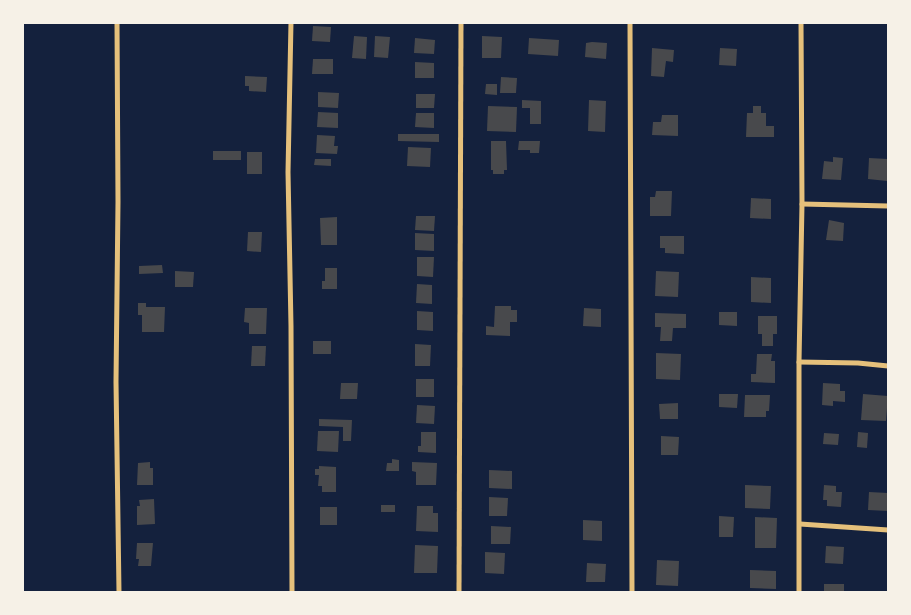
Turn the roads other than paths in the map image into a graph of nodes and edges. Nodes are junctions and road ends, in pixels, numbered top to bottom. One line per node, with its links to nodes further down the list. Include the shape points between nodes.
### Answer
1 (117, 22): 12 (street)
2 (291, 22): 13 (street, via 288,172)
3 (461, 22): 14 (street)
4 (630, 22): 15 (street)
5 (801, 22): 6 (street)
6 (802, 204): 7 (street); 8 (street)
7 (888, 206)
8 (799, 362): 9 (street); 10 (street)
9 (888, 366)
10 (800, 524): 11 (street); 16 (street)
11 (888, 530)
12 (119, 592)
13 (292, 592)
14 (459, 592)
15 (632, 592)
16 (799, 592)

